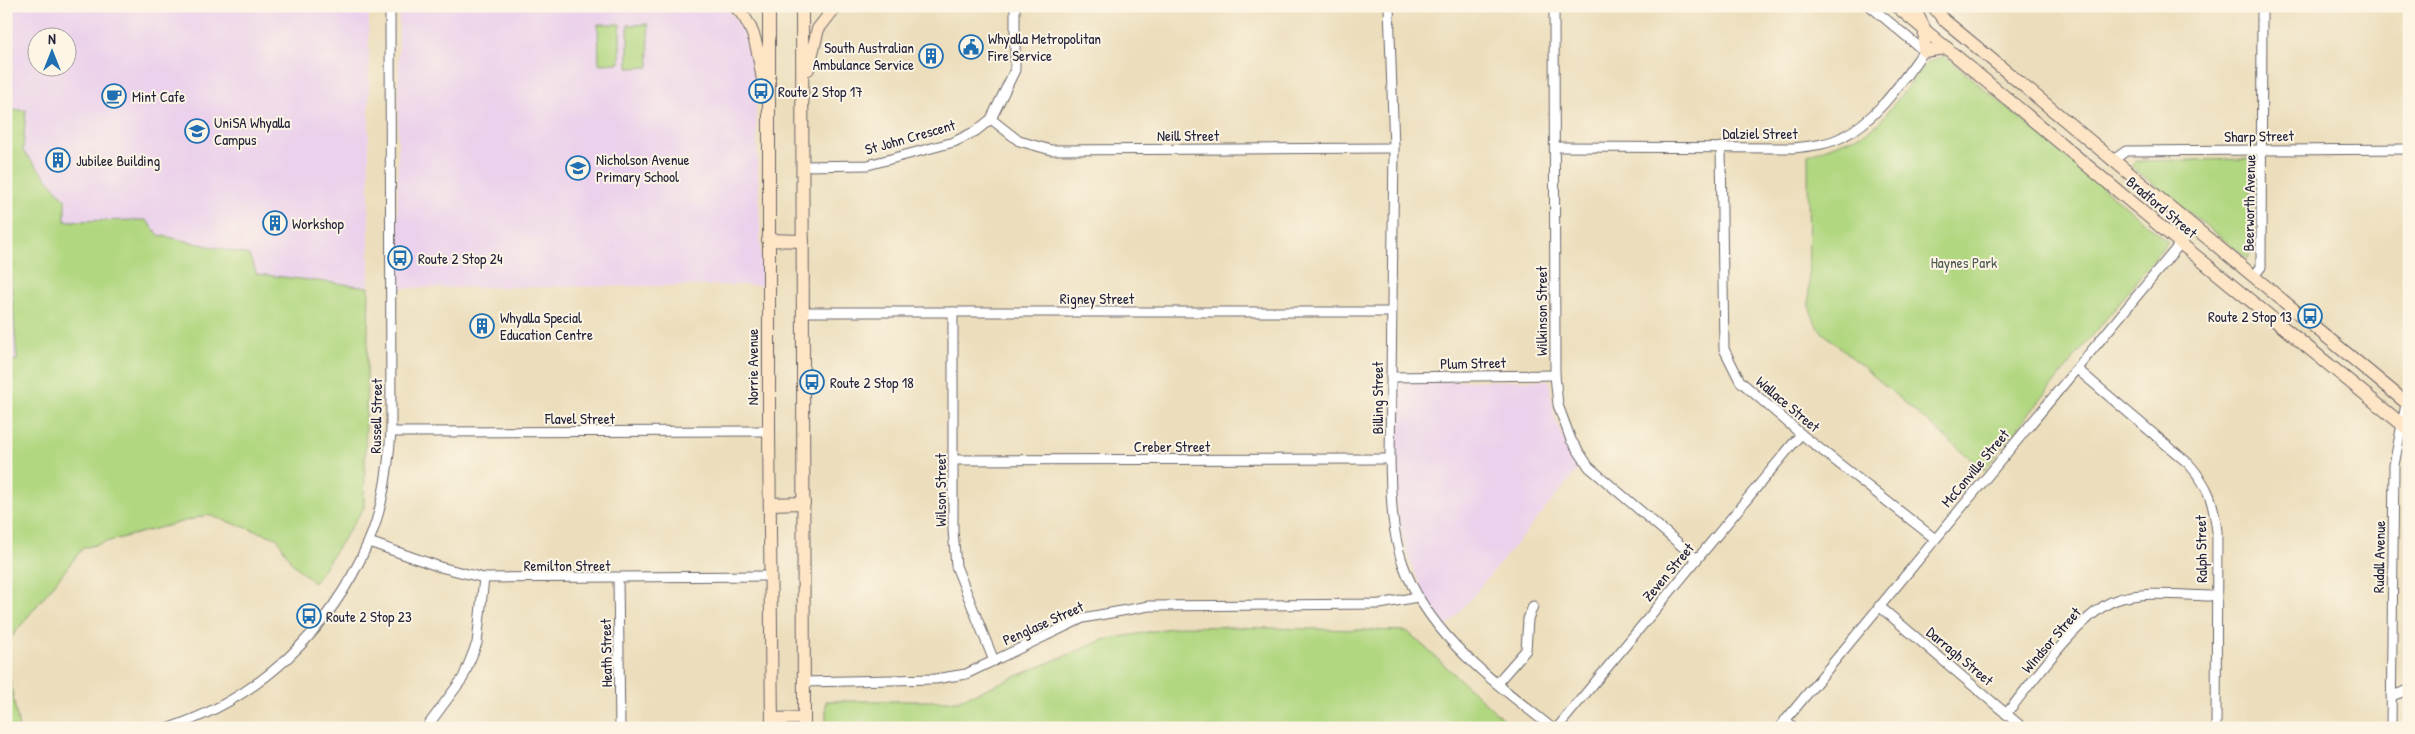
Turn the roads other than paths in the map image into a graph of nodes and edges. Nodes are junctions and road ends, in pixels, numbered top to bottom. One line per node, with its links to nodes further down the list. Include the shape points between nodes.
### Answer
1 (390, 6): 44 (street, Russell Street)
2 (736, 6): 18 (main road, via 754,35)
3 (769, 6): 18 (main road, Norrie Avenue)
4 (802, 6): 17 (main road)
5 (836, 6): 17 (main road, via 818,29)
6 (1015, 6): 19 (street, St John Crescent, via 1015,70)
7 (1389, 6): 22 (street, Billing Street)
8 (1554, 6): 20 (street, Wilkinson Street)
9 (1870, 6): 16 (street)
10 (1896, 6): 14 (main road, Bradford Street)
11 (1913, 6): 14 (main road)
12 (1933, 6): 25 (main road, Bradford Street, via 1944,20)
13 (2262, 6): 24 (street, Beerworth Avenue)
14 (1925, 30): 15 (main road, Bradford Street); 16 (main road)
15 (1947, 48): 16 (main road); 30 (main road, Bradford Street)
16 (1924, 51): 21 (street, Dalziel Street, via 1894,91 1861,126 1841,138 1793,148)
17 (803, 102): 26 (main road)
18 (769, 107): 28 (main road, Norrie Avenue)
19 (991, 119): 22 (street, Neill Street, via 1019,141 1051,150); 26 (street, St John Crescent, via 954,142 868,165)
20 (1556, 147): 21 (street, Dalziel Street); 38 (street, Wilkinson Street)
21 (1721, 147): 45 (street, Wallace Street, via 1724,349 1740,381)
22 (1394, 148): 34 (street, Billing Street)
23 (2409, 149): 24 (street, Sharp Street)
24 (2263, 150): 25 (street, Sharp Street, via 2126,151); 31 (street, Beerworth Avenue, via 2261,267)
25 (2112, 161): 27 (main road, Bradford Street)
26 (804, 166): 29 (main road)
27 (2194, 227): 30 (street, McConville Street); 31 (main road, Bradford Street)
28 (768, 240): 29 (main road); 43 (main road, Norrie Avenue)
29 (804, 241): 32 (main road)
30 (2180, 243): 36 (main road, Bradford Street); 37 (street, McConville Street)
31 (2253, 277): 35 (main road, Bradford Street)
32 (804, 312): 33 (street, Rigney Street); 48 (main road)
33 (952, 312): 34 (street, Rigney Street); 47 (street, Wilson Street)
34 (1391, 312): 39 (street, Billing Street)
35 (2311, 325): 36 (main road); 41 (main road, Bradford Street)
36 (2297, 340): 42 (main road, Bradford Street)
37 (2077, 369): 50 (street, McConville Street); 56 (street, Ralph Street, via 2189,464 2203,480 2212,501 2217,531)
38 (1555, 375): 39 (street, Plum Street); 52 (street, Wilkinson Street, via 1558,405 1571,440 1589,467)
39 (1391, 377): 46 (street, Billing Street)
40 (2409, 389): 41 (street, Rudall Avenue)
41 (2407, 403): 42 (street, Rudall Avenue)
42 (2404, 427): 64 (street, Rudall Avenue, via 2394,465)
43 (769, 431): 44 (street, Flavel Street); 49 (main road, Norrie Avenue)
44 (392, 432): 51 (street, Russell Street, via 387,476)
45 (1802, 434): 50 (street, Wallace Street); 52 (street, Zeven Street)
46 (1390, 459): 47 (street, Creber Street); 57 (street, Billing Street, via 1397,543)
47 (954, 460): 60 (street, Wilson Street, via 956,566)
48 (804, 503): 49 (main road); 61 (main road)
49 (770, 504): 53 (main road, Norrie Avenue)
50 (1934, 538): 59 (street, McConville Street)
51 (369, 542): 54 (street, Remilton Street, via 440,567); 69 (street, Russell Street, via 336,603 292,655 248,690 220,707)
52 (1697, 559): 73 (street, Zeven Street)
53 (771, 576): 55 (street, Remilton Street); 67 (main road, Norrie Avenue)
54 (484, 578): 55 (street, Remilton Street); 70 (street, via 477,643 463,678)
55 (618, 579): 71 (street, Heath Street)
56 (2215, 596): 65 (street, Windsor Street, via 2135,596 2099,608 2079,625); 77 (street, Ralph Street)
57 (1417, 598): 60 (street, Penglase Street, via 1380,604 1149,606 1115,611 1083,618); 62 (street, Billing Street, via 1461,653)
58 (1533, 606): 62 (street, via 1528,619 1526,650)
59 (1878, 606): 65 (street, Darragh Street); 66 (street, McConville Street)
60 (994, 661): 61 (street, Penglase Street, via 966,674 935,679)
61 (804, 682): 68 (main road)
62 (1497, 683): 72 (street, Billing Street)
63 (2409, 690): 64 (street)
64 (2390, 696): 78 (street, Rudall Avenue)
65 (2006, 714): 76 (street, Darragh Street)
66 (1785, 720): 74 (street, McConville Street); 75 (street)
67 (772, 723): 68 (main road)
68 (804, 723)
69 (168, 728)
70 (426, 728)
71 (620, 728)
72 (1552, 728)
73 (1557, 728)
74 (1779, 728)
75 (1794, 728)
76 (2023, 728)
77 (2216, 728)
78 (2390, 728)

